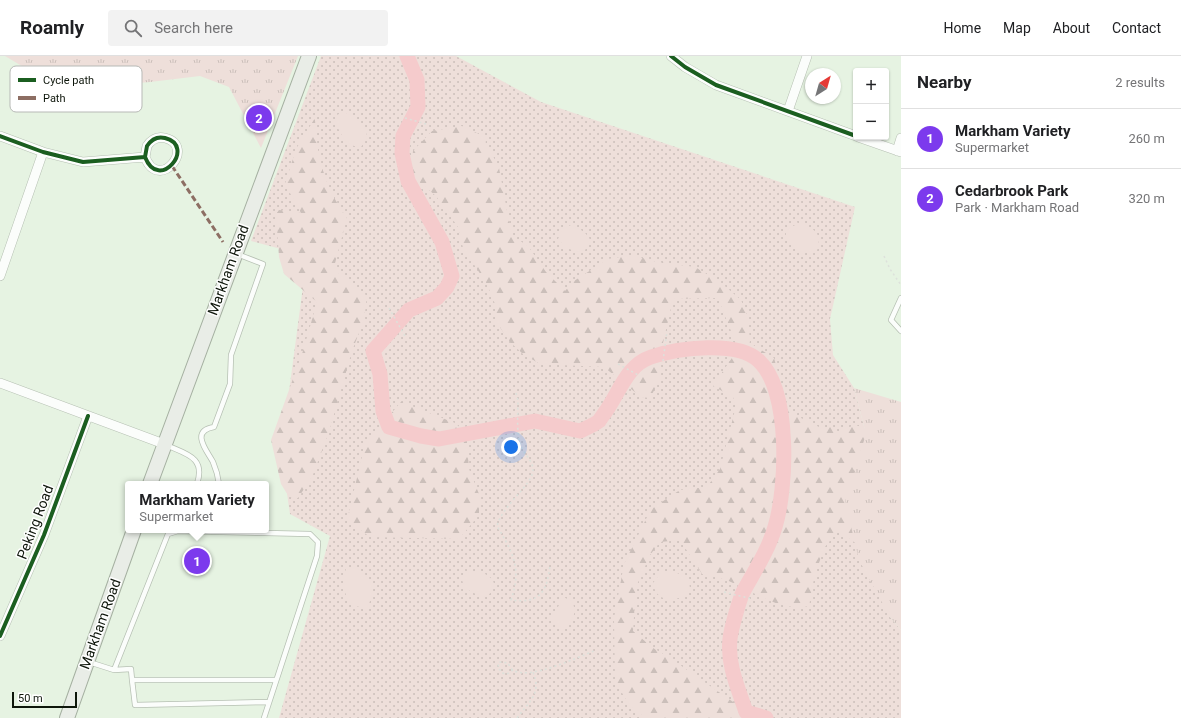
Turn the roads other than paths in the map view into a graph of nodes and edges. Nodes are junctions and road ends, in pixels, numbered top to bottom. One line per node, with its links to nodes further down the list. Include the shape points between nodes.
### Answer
1 (308, 56): 12 (main road, Markham Road)
2 (671, 56): 4 (street, via 716,85)
3 (807, 56): 4 (street)
4 (788, 111): 5 (street)
5 (853, 135)
6 (0, 136): 9 (street)
7 (901, 138): 10 (street)
8 (865, 140): 10 (street)
9 (43, 152): 11 (street, via 83,162); 13 (street)
10 (899, 152)
11 (145, 157)
12 (234, 254): 19 (main road, Markham Road); 22 (lane, via 263,264 231,355 229,387 214,427 206,430 202,437 202,444 214,464)
13 (3, 259): 14 (street)
14 (0, 276)
15 (901, 298): 16 (lane, via 891,320)
16 (901, 331)
17 (0, 383): 18 (street)
18 (88, 416): 19 (street); 26 (street, Peking Road, via 44,535)
19 (164, 444): 20 (main road, Markham Road); 21 (lane, via 190,456 198,463 200,474)
20 (151, 481)
21 (198, 481)
22 (218, 481)
23 (133, 533): 27 (main road, Markham Road)
24 (171, 533): 28 (lane, via 168,534)
25 (269, 533): 30 (lane, via 310,534 318,542 317,556)
26 (0, 636)
27 (87, 661): 28 (lane); 32 (main road, Markham Road)
28 (114, 670): 29 (lane, via 132,669)
29 (132, 680): 30 (lane); 31 (lane, via 135,705)
30 (276, 680): 31 (lane)
31 (269, 702): 33 (lane)
32 (67, 718)
33 (264, 718)

